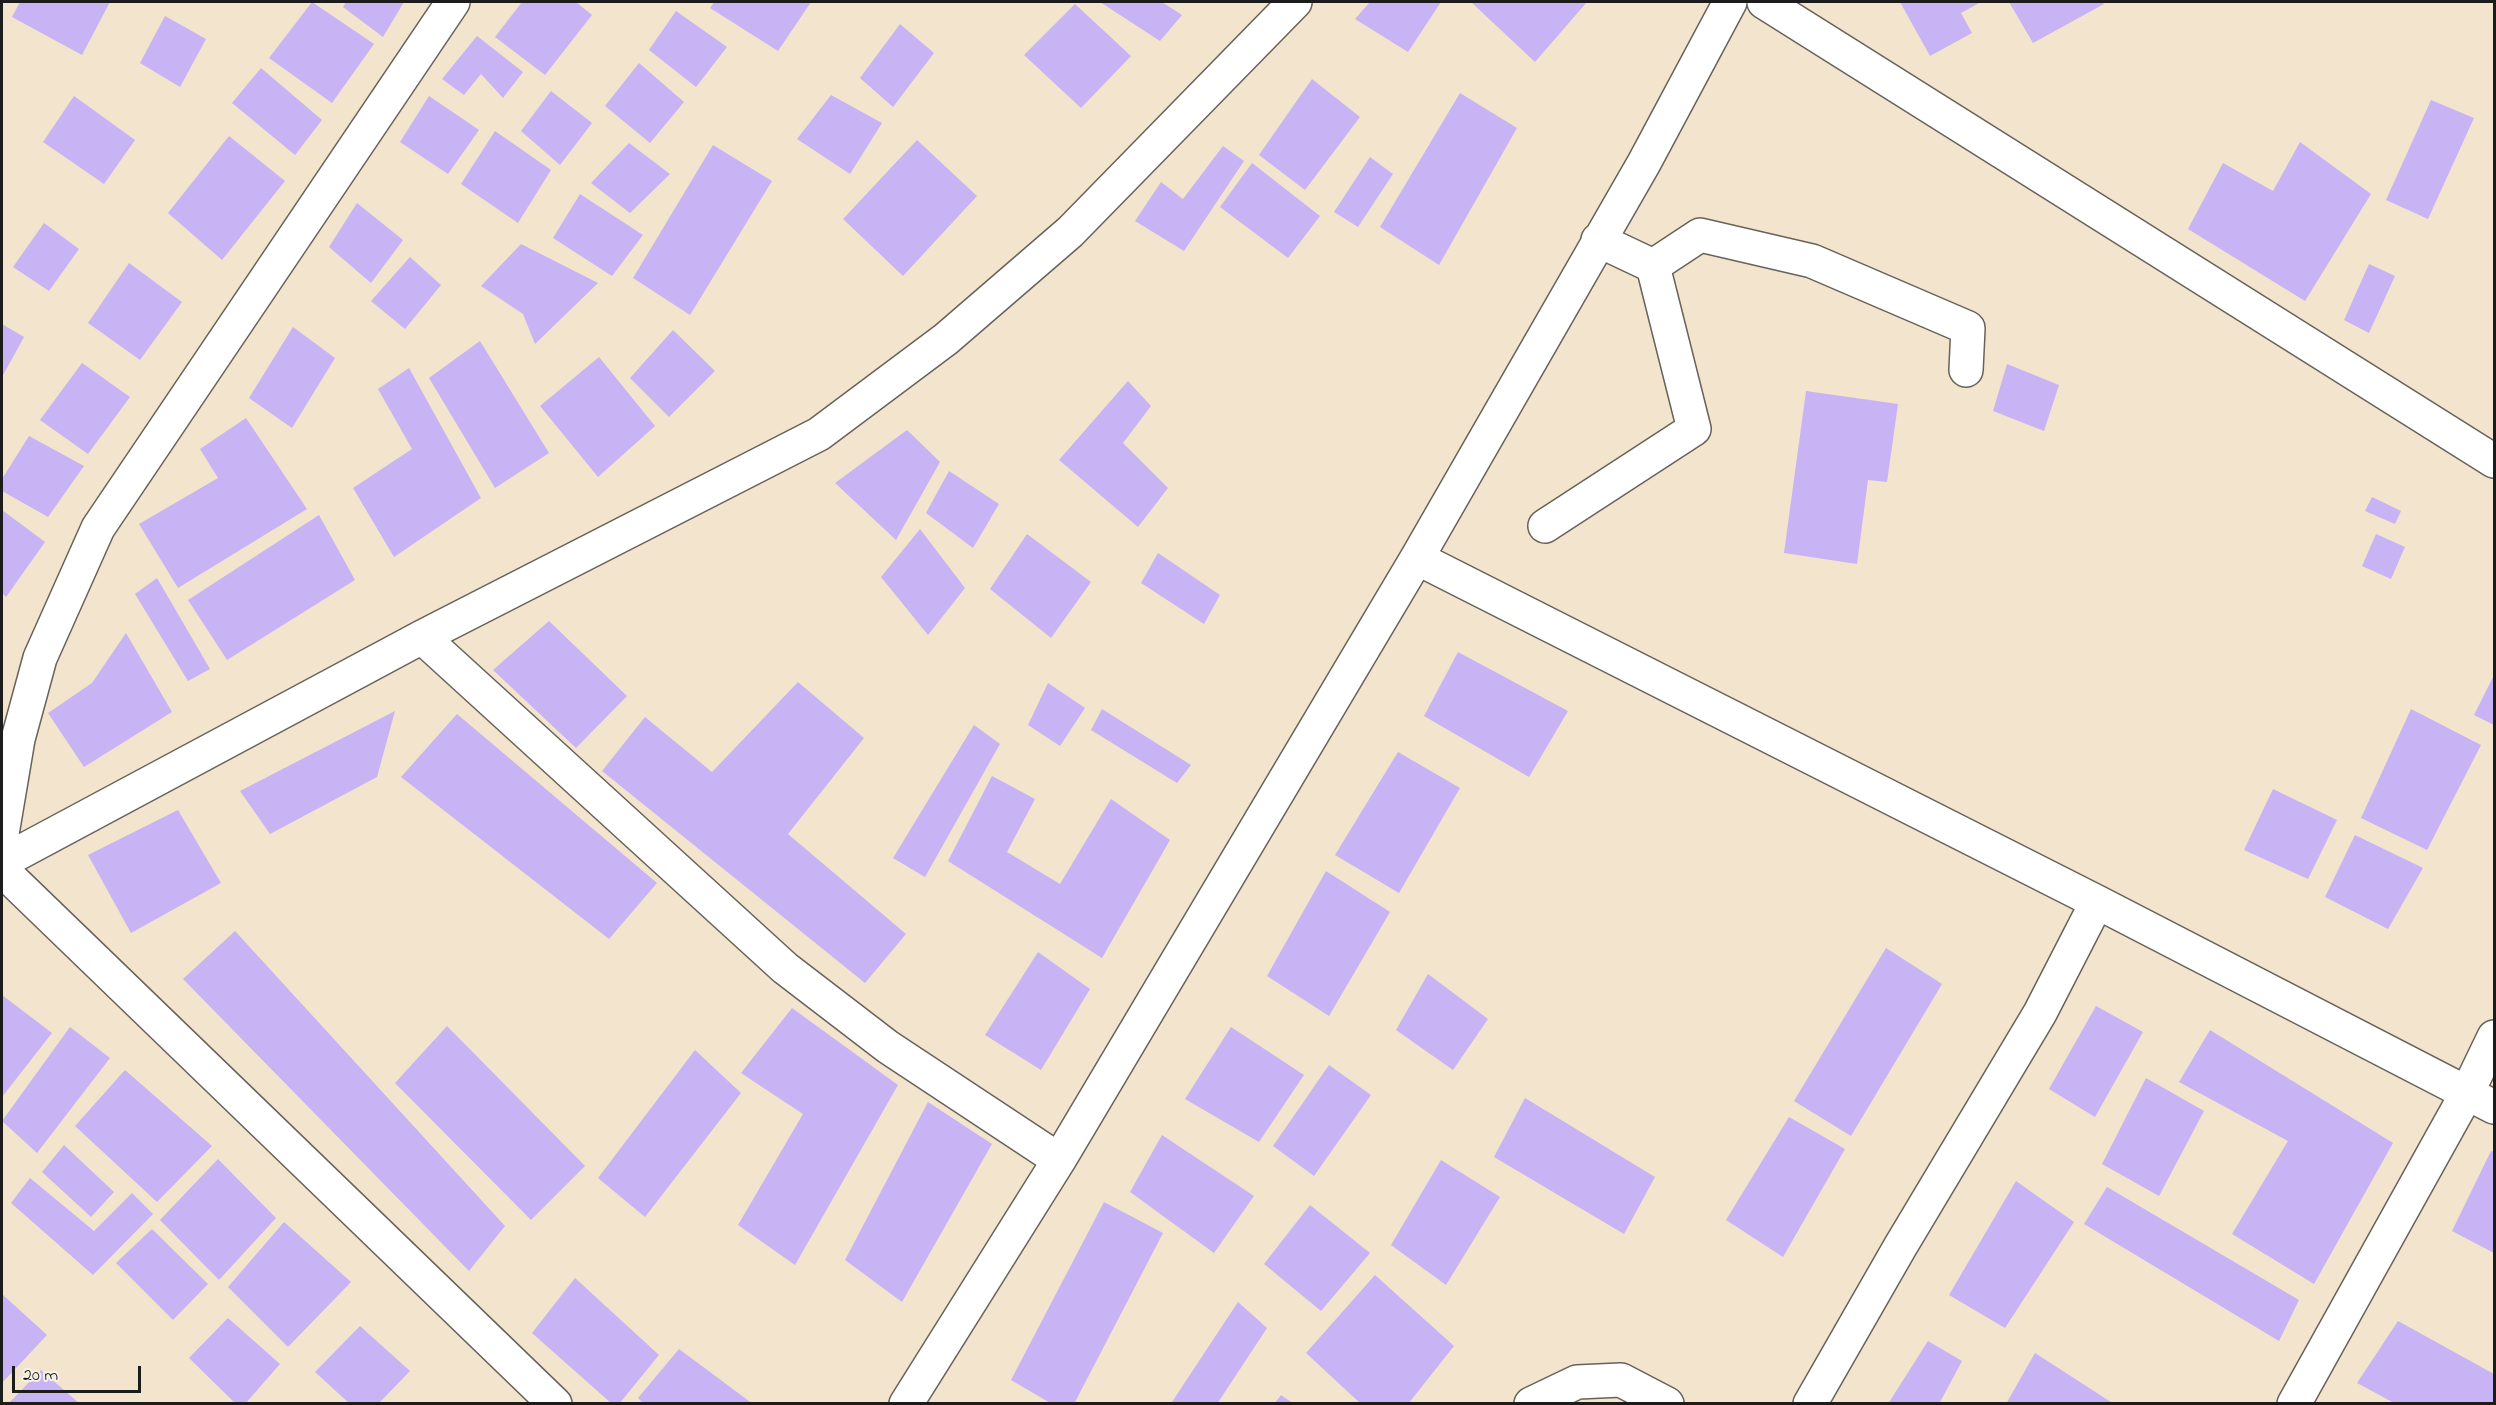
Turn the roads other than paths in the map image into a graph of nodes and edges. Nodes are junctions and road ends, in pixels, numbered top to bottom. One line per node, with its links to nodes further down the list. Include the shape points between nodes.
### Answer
1 (453, 2): 12 (street, via 98,528 40,658 18,739)
2 (1295, 2): 11 (street, via 1070,232 946,339 819,434)
3 (1730, 2): 5 (street)
4 (1764, 2): 8 (street)
5 (1599, 240): 6 (street); 10 (street)
6 (1653, 266): 7 (street, via 1700,235 1812,261 1968,328); 9 (street, via 1694,429)
7 (1966, 370)
8 (2494, 461)
9 (1545, 526)
10 (1417, 558): 15 (street); 18 (street)
11 (422, 637): 13 (street); 18 (street, via 785,968 888,1047)
12 (2, 834)
13 (2, 862)
14 (2, 870): 19 (street)
15 (2097, 902): 17 (street); 23 (street, via 2040,1013)
16 (2494, 1037): 17 (street)
17 (2481, 1100): 24 (street)
18 (1059, 1160): 20 (street)
19 (555, 1404)
20 (906, 1404)
21 (1531, 1404): 22 (street, via 1577,1382 1621,1380)
22 (1666, 1404)
23 (1810, 1404)
24 (2294, 1404)

